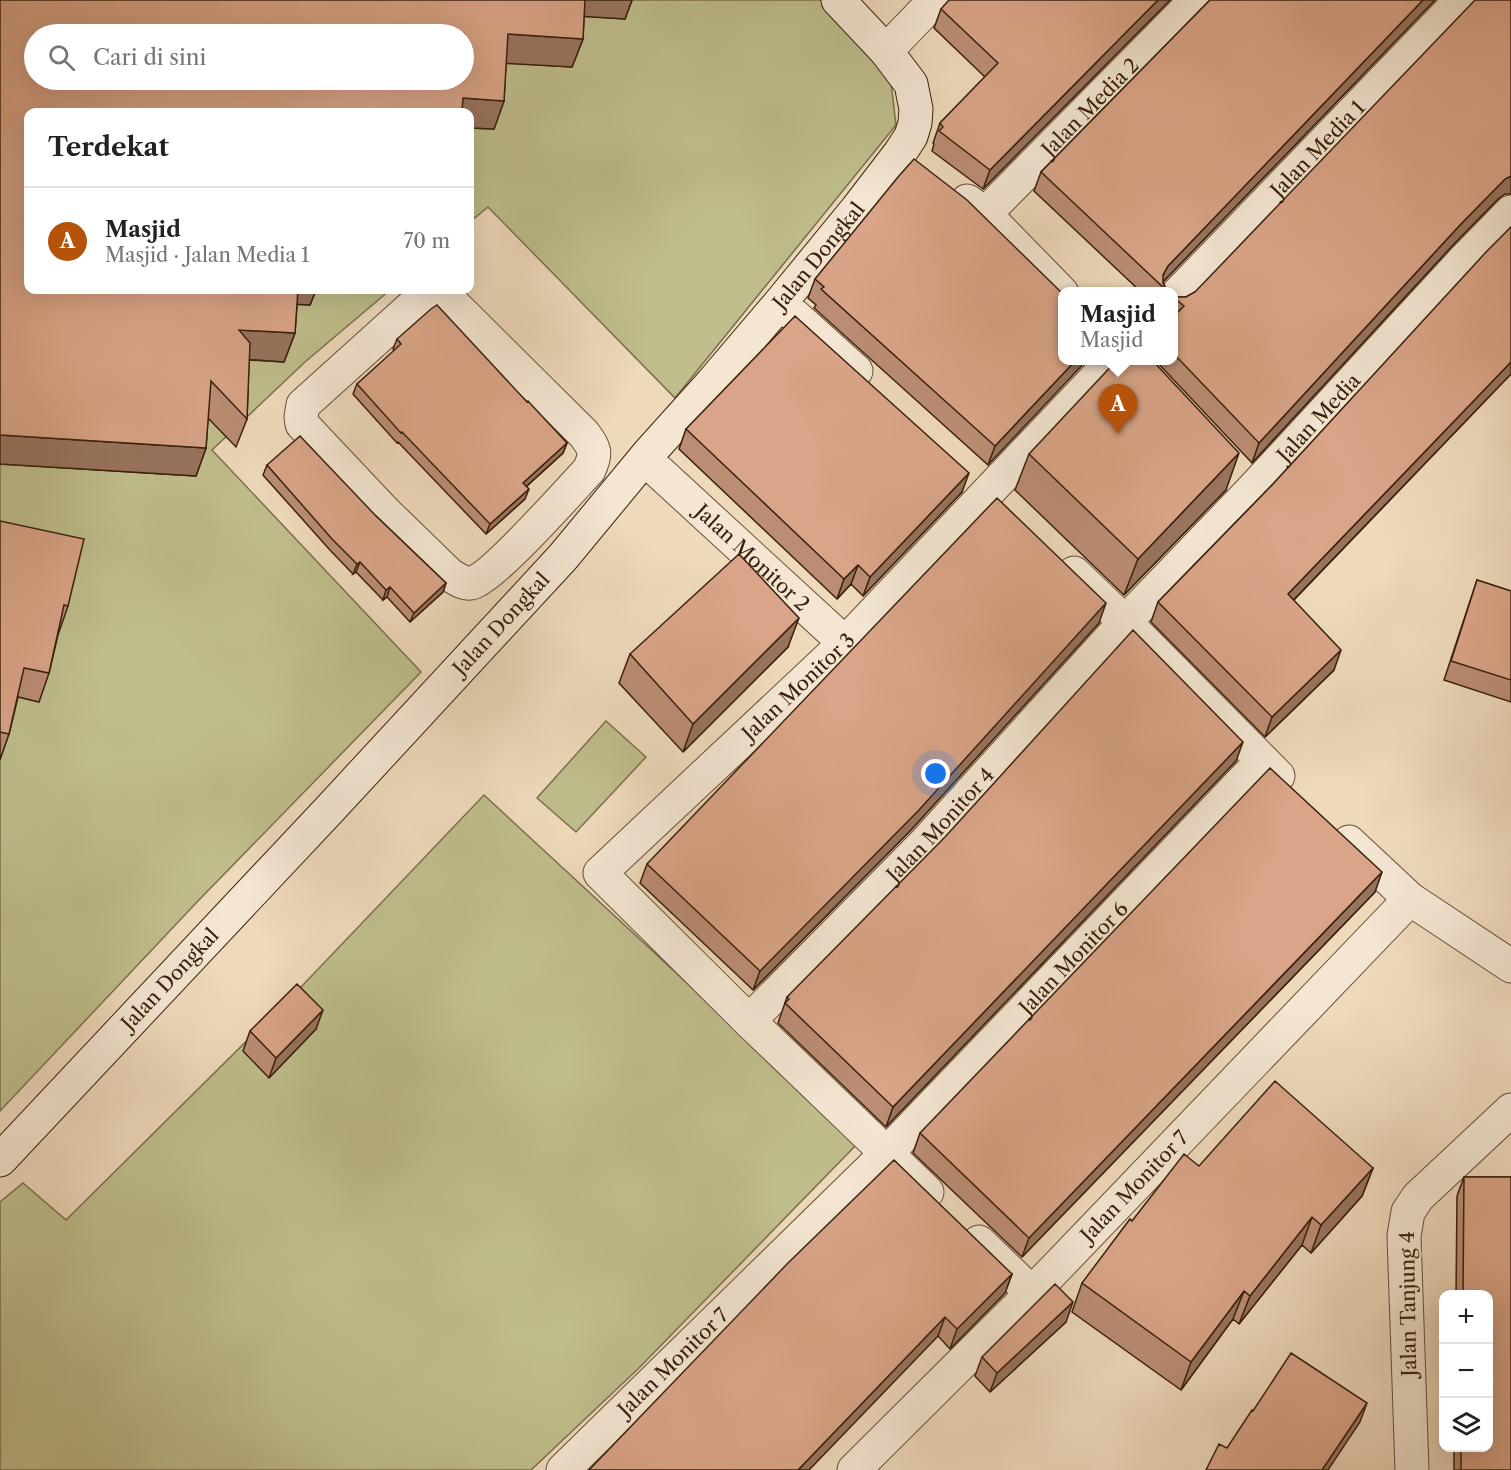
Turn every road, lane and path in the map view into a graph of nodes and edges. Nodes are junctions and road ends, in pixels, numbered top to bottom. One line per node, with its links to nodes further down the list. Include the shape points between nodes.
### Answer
1 (838, 0): 5 (street, Jalan Dongkal)
2 (935, 0): 5 (street)
3 (1196, 0): 8 (street, Jalan Media 2)
4 (1461, 0): 10 (street, Jalan Media 1)
5 (886, 51): 17 (street, Jalan Dongkal, via 910,84 916,109 915,123 900,153 780,303)
6 (927, 170): 8 (street)
7 (1511, 212): 18 (street, Jalan Media, via 1244,482)
8 (985, 214): 9 (street)
9 (1058, 289)
10 (1178, 293)
11 (795, 316): 13 (street)
12 (1124, 365): 19 (street, Jalan Monitor 3, via 988,491)
13 (874, 387)
14 (658, 471): 19 (street, Jalan Monitor 2)
15 (531, 532): 15 (street, via 490,572 472,583 461,582 385,512 302,424 303,405 424,297 437,295 452,303 584,434 595,451 589,470); 17 (street)
16 (1057, 556): 18 (street)
17 (563, 557): 28 (street, Jalan Dongkal)
18 (1125, 622): 20 (street); 25 (street, Jalan Monitor 4, via 926,843)
19 (845, 642): 25 (street, Jalan Monitor 3, via 600,873)
20 (1262, 761): 21 (street); 27 (street, Jalan Monitor 6)
21 (1296, 794)
22 (1331, 826): 23 (street)
23 (1410, 898): 24 (street); 29 (street, Jalan Monitor 7)
24 (1511, 966)
25 (749, 1021): 27 (street)
26 (1511, 1110): 32 (street, Jalan Tanjung 4, via 1418,1197 1408,1212 1404,1236)
27 (886, 1154): 29 (street); 30 (street, Jalan Monitor 7)
28 (0, 1160)
29 (1032, 1293): 31 (street, Jalan Monitor 7)
30 (563, 1470)
31 (854, 1470)
32 (1412, 1470)

